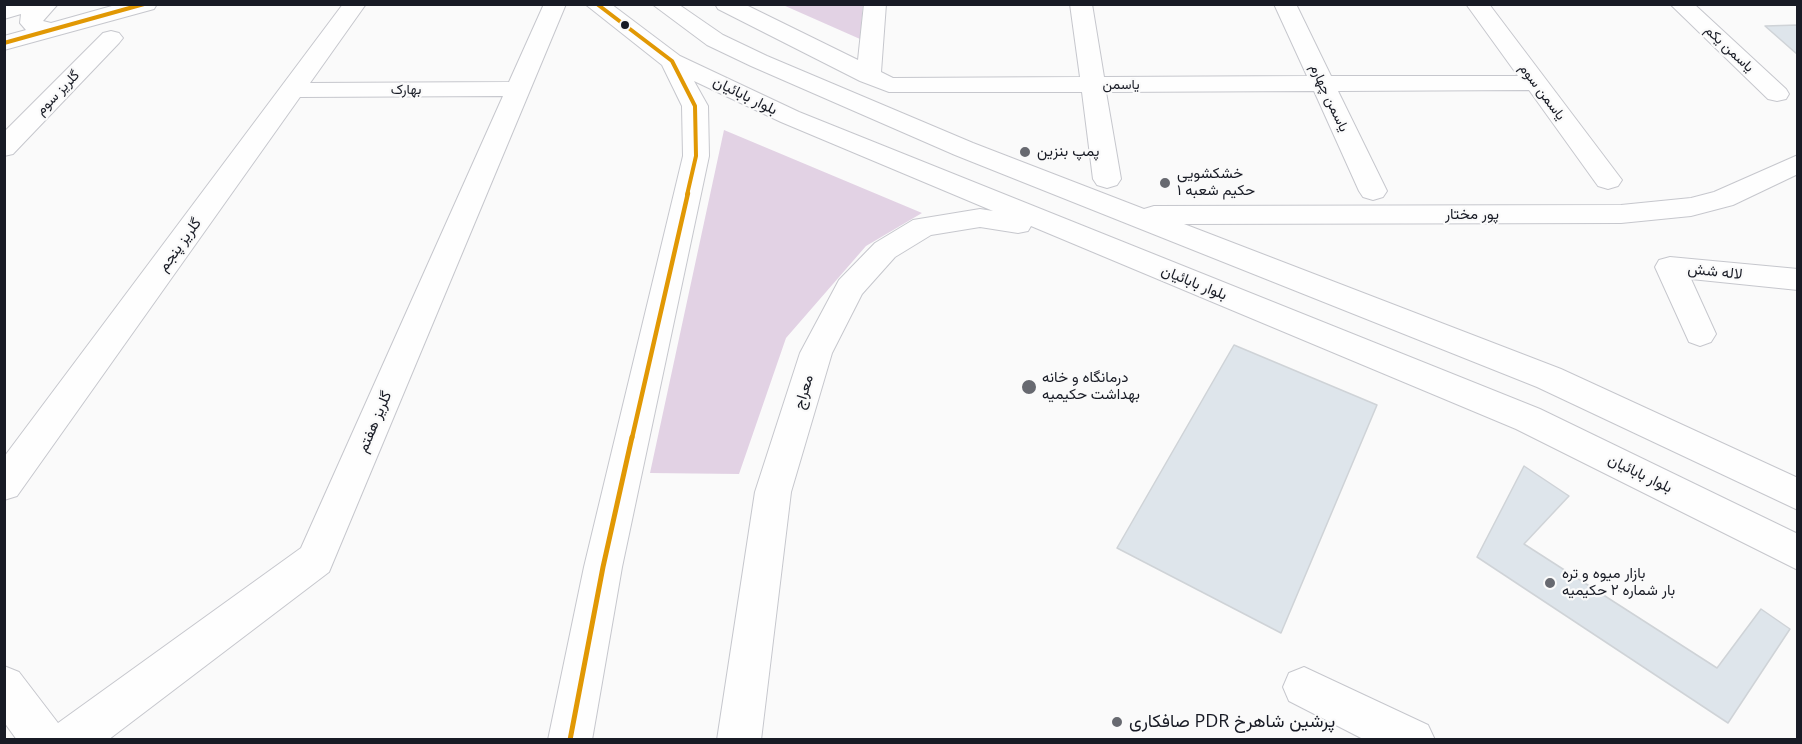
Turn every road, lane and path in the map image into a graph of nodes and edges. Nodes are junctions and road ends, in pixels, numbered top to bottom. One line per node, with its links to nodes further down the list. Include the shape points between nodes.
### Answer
1 (33, 4): 14 (main road)
2 (47, 4): 15 (main road, via 32,15 31,23)
3 (146, 4): 15 (main road)
4 (356, 4): 24 (main road, گلریز پنجم)
5 (555, 4): 23 (main road, گلریز هفتم)
6 (596, 4): 18 (main road, بلوار بابائیان)
7 (663, 4): 31 (main road, via 715,40 759,61 964,148)
8 (726, 4): 19 (main road, یاسمن)
9 (875, 4): 19 (main road)
10 (1082, 4): 22 (main road)
11 (1285, 4): 21 (main road, یاسمن چهارم)
12 (1477, 4): 20 (main road, یاسمن سوم)
13 (1681, 4): 25 (main road, یاسمن یکم)
14 (4, 12)
15 (53, 30): 17 (main road)
16 (111, 38): 26 (main road, گلریز سوم)
17 (4, 43)
18 (672, 61): 32 (main road, بلوار بابائیان, via 790,117); 42 (main road, via 695,106 696,156 603,567)
19 (869, 76): 22 (main road, یاسمن, via 889,86)
20 (1535, 83): 21 (main road, یاسمن); 29 (main road, یاسمن سوم)
21 (1323, 84): 22 (main road, یاسمن); 30 (main road, یاسمن چهارم)
22 (1095, 85): 28 (main road)
23 (519, 89): 24 (main road, بهارک); 41 (main road, گلریز هفتم, via 315,560)
24 (293, 90): 35 (main road, گلریز پنجم)
25 (1777, 94)
26 (4, 148)
27 (1797, 163): 31 (main road, پور مختار, via 1723,199 1691,207 1621,214)
28 (1107, 179)
29 (1608, 180)
30 (1373, 191)
31 (1137, 215): 36 (main road, via 1549,378)
32 (1065, 231): 37 (main road, بلوار بابائیان, via 1528,419); 43 (main road, معراج, via 980,218 923,226 885,250 850,288 816,353 773,492)
33 (1797, 280): 34 (main road, لاله شش, via 1670,267)
34 (1700, 334)
35 (4, 485)
36 (1797, 495)
37 (1797, 553)
38 (4, 686): 40 (main road)
39 (1304, 687): 44 (main road)
40 (44, 740)
41 (71, 740)
42 (570, 740)
43 (739, 740)
44 (1413, 740)

